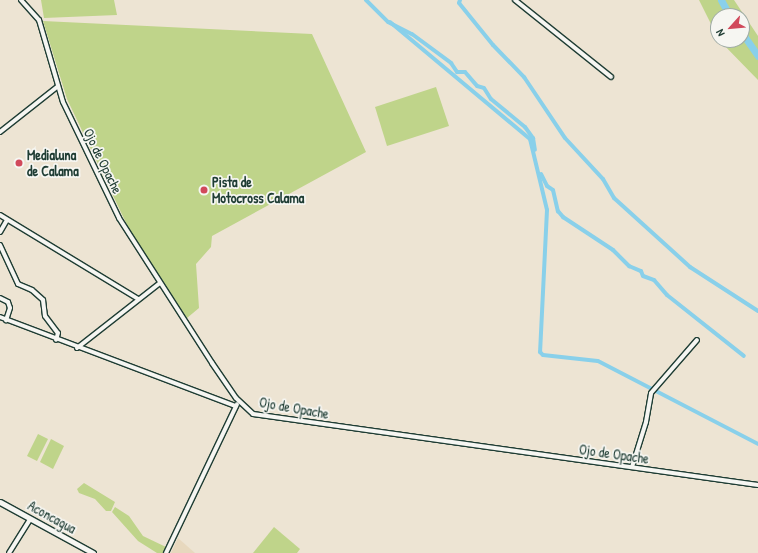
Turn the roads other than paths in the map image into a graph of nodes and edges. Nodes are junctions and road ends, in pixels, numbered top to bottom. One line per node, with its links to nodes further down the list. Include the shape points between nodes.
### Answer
1 (21, 0): 4 (street, Ojo de Opache, via 39,20)
2 (515, 0): 3 (street)
3 (611, 77)
4 (57, 87): 5 (street); 10 (street, Ojo de Opache, via 119,218)
5 (0, 132)
6 (0, 215): 7 (street)
7 (7, 220): 8 (street); 12 (street)
8 (0, 232)
9 (0, 245): 15 (street, via 18,284 32,290 43,300 45,316 58,333)
10 (160, 283): 12 (street); 18 (street, Ojo de Opache)
11 (0, 298): 14 (street, via 8,302 10,308)
12 (138, 299): 17 (street)
13 (0, 318): 14 (street)
14 (6, 320): 15 (street)
15 (56, 340): 17 (street)
16 (697, 340): 20 (street, via 652,390 646,422)
17 (77, 348): 19 (street)
18 (239, 400): 19 (street); 20 (street, Ojo de Opache, via 253,414 262,417)
19 (236, 406): 26 (street)
20 (632, 467): 21 (street, Ojo de Opache)
21 (758, 485)
22 (0, 502): 23 (street, Aconcagua)
23 (30, 519): 24 (street); 25 (street, Aconcagua)
24 (9, 553)
25 (93, 553)
26 (166, 553)

